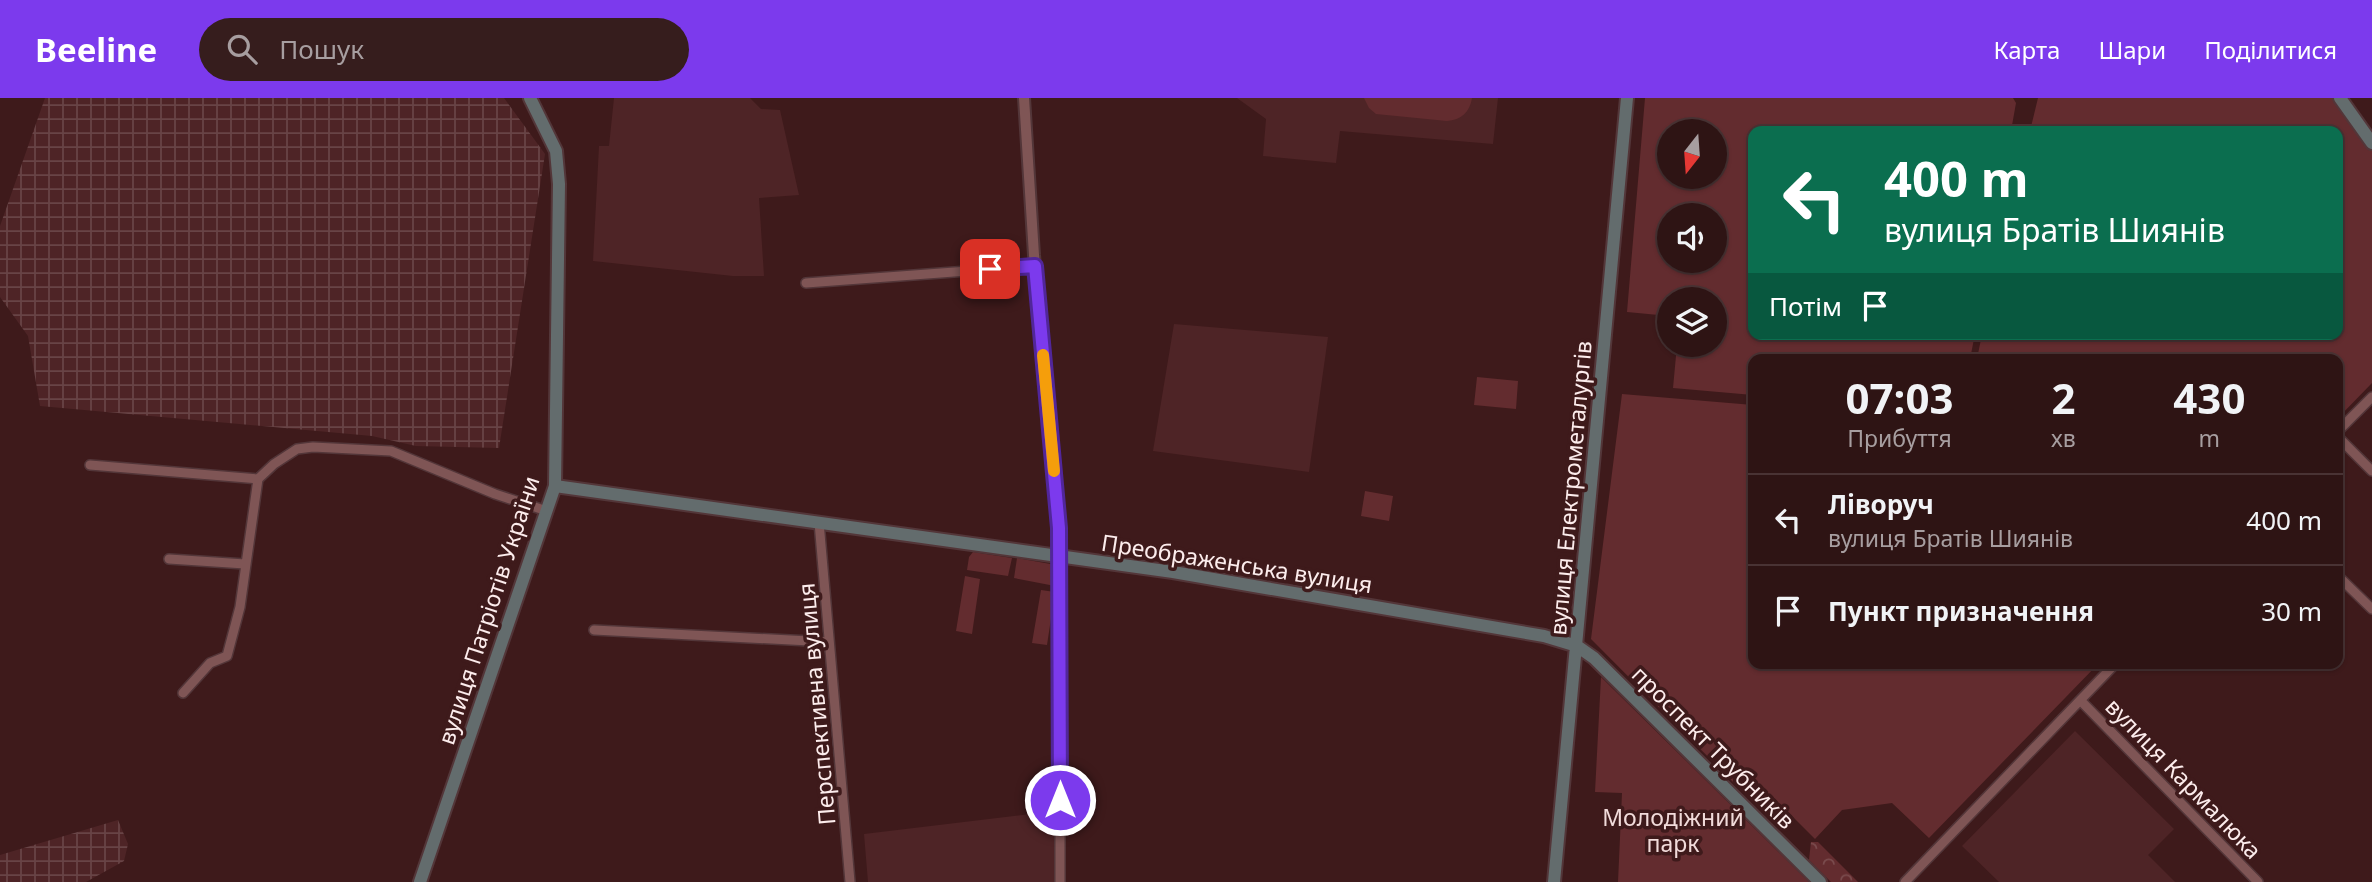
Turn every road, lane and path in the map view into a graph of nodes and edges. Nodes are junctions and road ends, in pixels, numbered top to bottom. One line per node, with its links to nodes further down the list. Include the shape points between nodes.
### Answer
1 (530, 98): 14 (main road, вулиця Патріотів України, via 556,151 559,184)
2 (1024, 98): 6 (street)
3 (1627, 98): 24 (main road, вулиця Електрометалургів)
4 (2340, 98): 5 (main road)
5 (2372, 144)
6 (1035, 266): 7 (street); 17 (street)
7 (806, 283)
8 (2372, 397): 9 (street)
9 (2343, 426)
10 (2343, 442): 12 (street)
11 (90, 466): 13 (street)
12 (2372, 471)
13 (258, 480): 15 (street, via 297,449 391,451); 19 (street)
14 (555, 486): 15 (main road, вулиця Патріотів України); 16 (main road, Преображенська вулиця)
15 (547, 511): 28 (main road, вулиця Патріотів України)
16 (818, 522): 17 (main road, Преображенська вулиця); 23 (street, Перспективна вулиця)
17 (1060, 555): 24 (main road, Преображенська вулиця, via 1544,636); 30 (street)
18 (169, 559): 19 (street)
19 (245, 564): 26 (street, via 227,656 210,663)
20 (2343, 581): 21 (street)
21 (2372, 609)
22 (594, 630): 23 (street)
23 (829, 642): 29 (street, Перспективна вулиця)
24 (1577, 646): 31 (main road, вулиця Електрометалургів); 32 (main road, проспект Трубників, via 1594,657)
25 (2111, 669): 27 (street)
26 (183, 692)
27 (2081, 702): 33 (street); 34 (street, вулиця Кармалюка)
28 (419, 882)
29 (850, 882)
30 (1060, 882)
31 (1554, 882)
32 (1820, 882)
33 (1905, 882)
34 (2259, 882)

